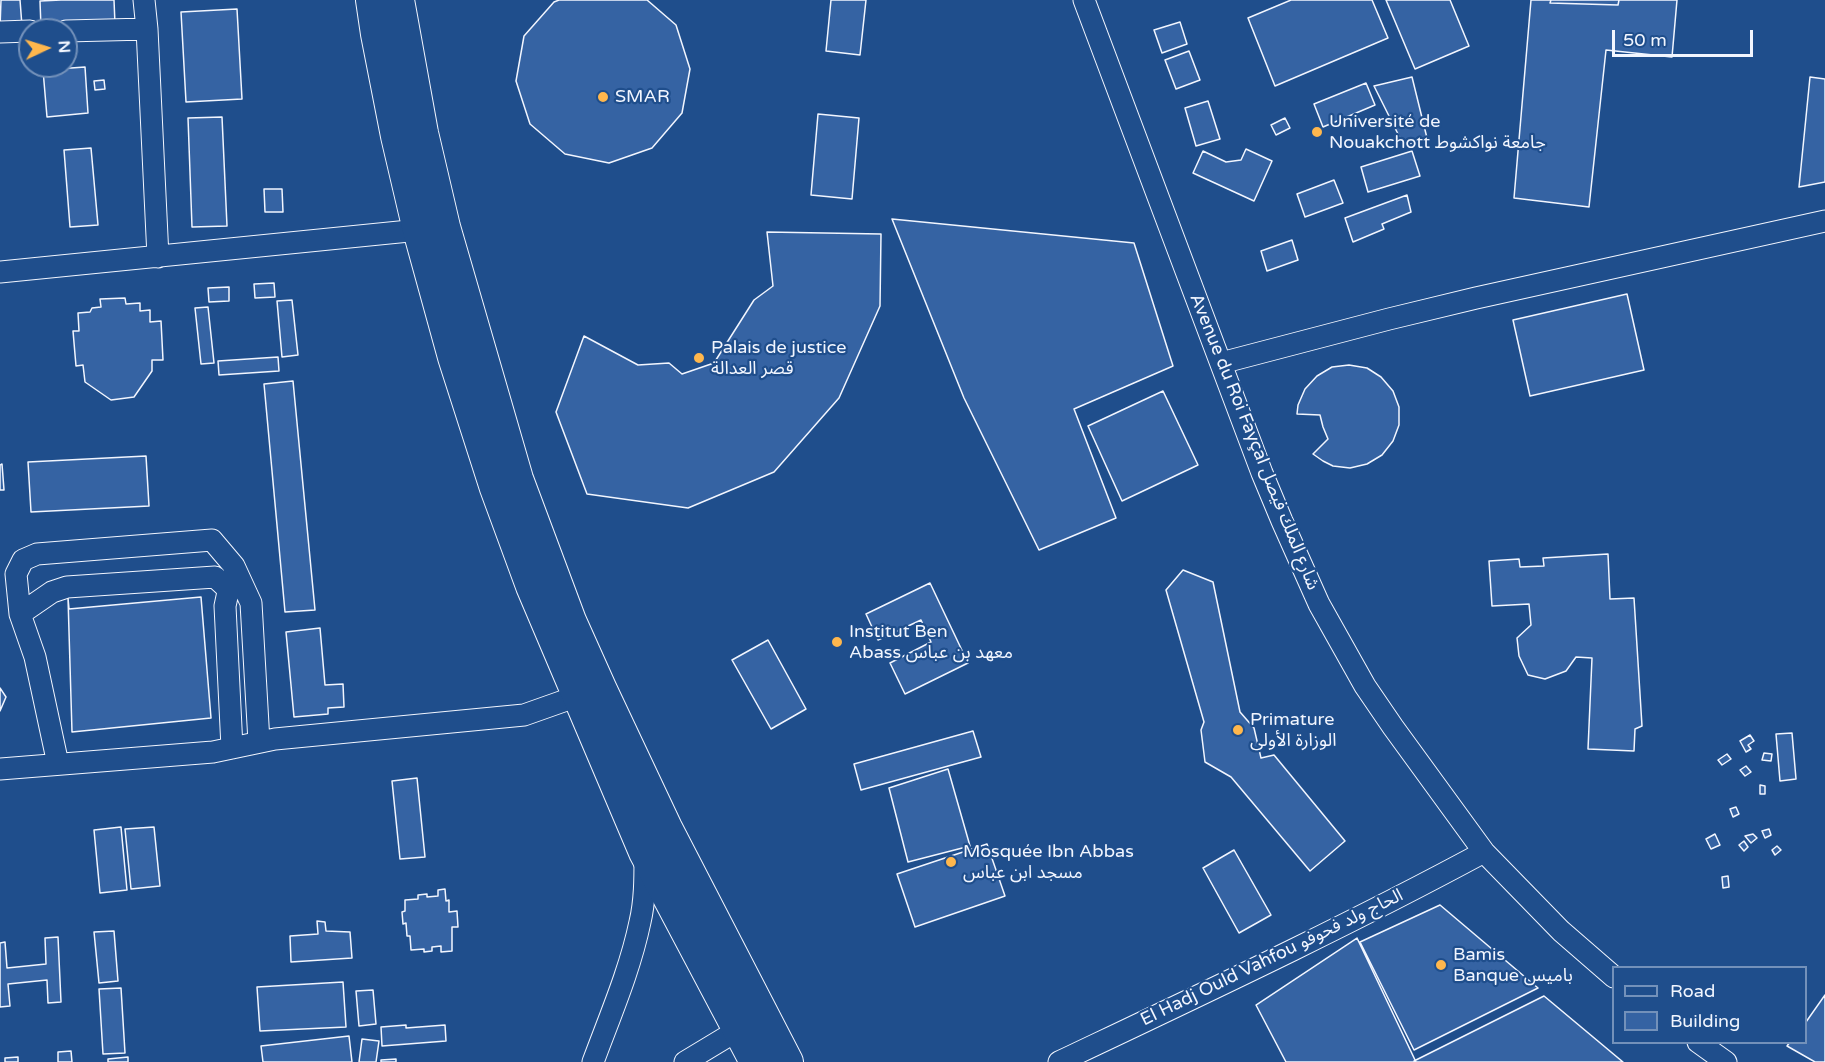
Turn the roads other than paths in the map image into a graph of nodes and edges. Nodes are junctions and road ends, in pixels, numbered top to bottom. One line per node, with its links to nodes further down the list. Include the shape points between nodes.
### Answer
1 (144, 0): 5 (street)
2 (372, 0): 10 (highway)
3 (398, 0): 17 (highway, via 444,227 517,479 570,621)
4 (1084, 0): 13 (street, Avenue du Roi Fayçal شارع الملك فيصل)
5 (147, 29): 7 (street); 11 (street)
6 (18, 31): 8 (street)
7 (78, 31)
8 (0, 32)
9 (1825, 221): 13 (street, via 1476,298)
10 (419, 230): 11 (street); 17 (highway, via 454,357 532,586)
11 (158, 257): 12 (street)
12 (0, 272)
13 (1221, 363): 24 (street, Avenue du Roi Fayçal شارع الملك فيصل, via 1319,604 1392,727)
14 (234, 566): 15 (street); 16 (street, via 212,540 37,554 22,560 16,574); 18 (street, via 251,603)
15 (229, 590): 16 (street, via 215,577 67,586); 19 (street, via 225,606)
16 (20, 614): 20 (street, via 35,657)
17 (589, 692): 18 (street, via 524,715); 22 (highway); 23 (highway)
18 (259, 742): 19 (street)
19 (232, 747): 20 (street, via 213,752)
20 (58, 764): 21 (street)
21 (0, 769)
22 (666, 828): 23 (street); 26 (highway)
23 (645, 852): 26 (highway); 28 (street, via 641,920)
24 (1484, 852): 25 (street, Avenue du Roi Fayçal شارع الملك فيصل); 32 (street, El Hadj Ould Vahfou الحاج ولد فحوفو, via 1252,970)
25 (1612, 975)
26 (750, 1023): 29 (street); 30 (highway); 31 (highway)
27 (1701, 1044): 33 (street)
28 (593, 1062)
29 (685, 1062)
30 (756, 1062)
31 (787, 1062)
32 (1059, 1062)
33 (1726, 1062)

